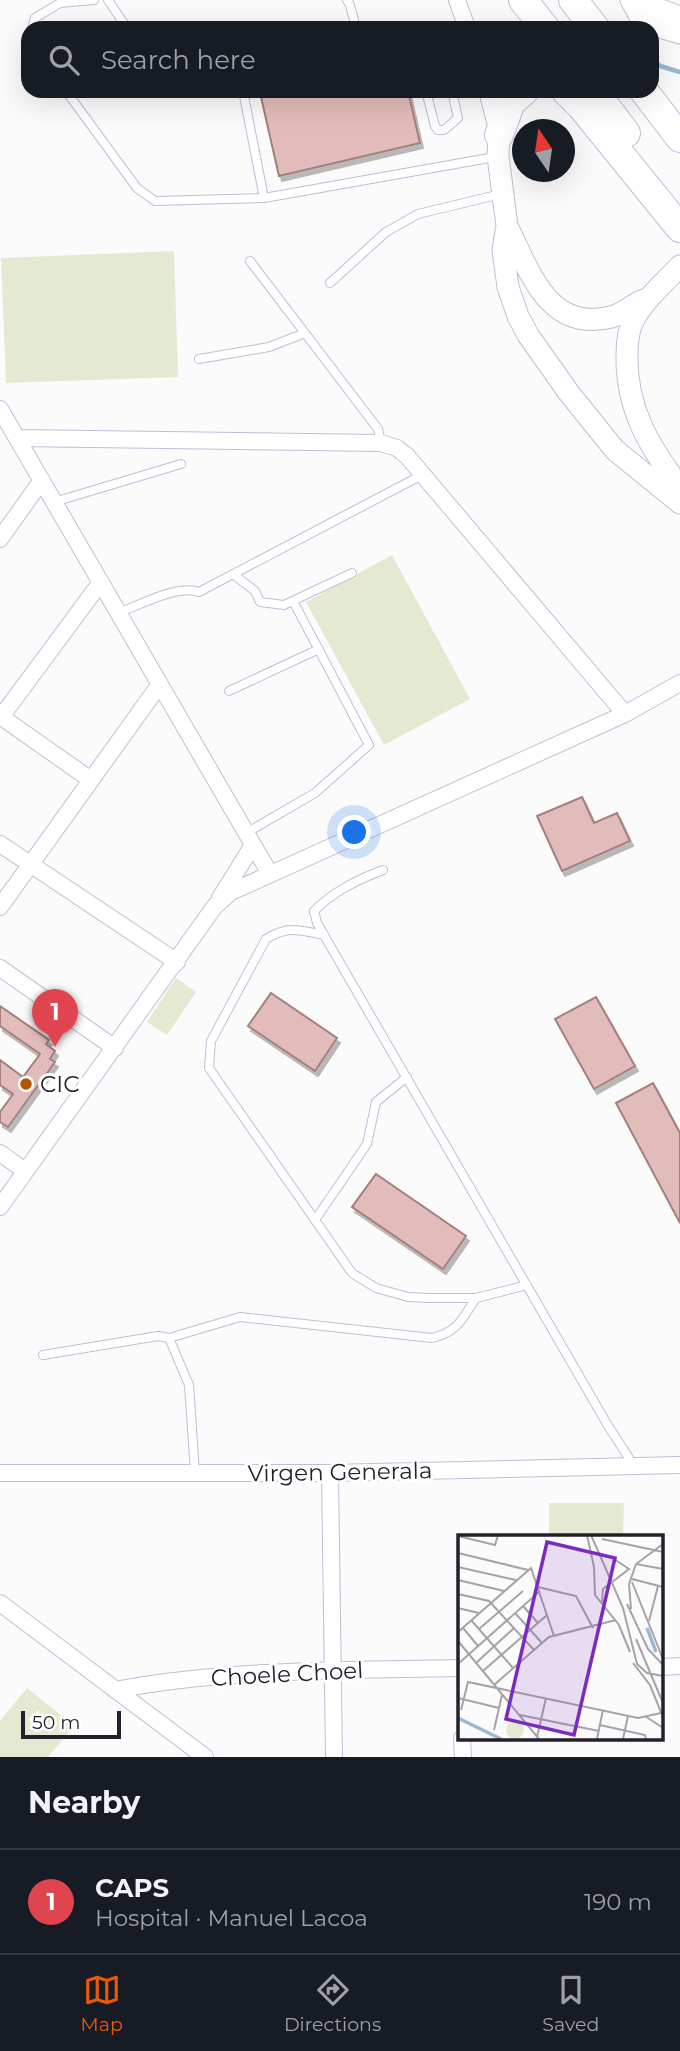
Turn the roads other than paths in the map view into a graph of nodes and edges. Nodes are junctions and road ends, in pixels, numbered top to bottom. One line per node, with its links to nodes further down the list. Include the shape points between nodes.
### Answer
1 (94, 0): 11 (lane, via 60,3)
2 (108, 0): 12 (lane)
3 (347, 0): 13 (lane)
4 (457, 0): 14 (street)
5 (523, 0): 15 (highway)
6 (573, 0): 16 (highway)
7 (595, 0): 17 (highway)
8 (631, 0): 18 (main road)
9 (645, 0): 10 (main road)
10 (676, 16)
11 (34, 21)
12 (122, 21)
13 (355, 21)
14 (464, 21)
15 (540, 21)
16 (590, 21)
17 (605, 21)
18 (642, 21)
19 (659, 27): 20 (main road)
20 (680, 33)
21 (71, 98): 33 (lane, via 137,188 155,201)
22 (244, 98): 33 (lane)
23 (428, 98): 24 (lane, via 438,130 458,118)
24 (454, 98)
25 (489, 98): 31 (street)
26 (516, 98): 31 (highway)
27 (573, 98): 36 (highway)
28 (599, 98): 34 (highway)
29 (649, 98): 30 (highway)
30 (680, 138)
31 (499, 145): 32 (main road); 33 (lane)
32 (504, 193): 35 (main road); 39 (lane, via 418,214 386,232)
33 (264, 198)
34 (680, 204)
35 (507, 226): 40 (main road, via 534,283 557,309 597,320); 52 (main road, via 503,250 508,287 528,335 615,450)
36 (680, 228)
37 (250, 261): 41 (lane)
38 (673, 274): 40 (main road)
39 (330, 282)
40 (649, 299): 47 (main road, via 627,340 629,394 636,417)
41 (305, 333): 42 (lane, via 268,347); 45 (lane, via 379,429)
42 (199, 359)
43 (0, 409): 44 (street)
44 (18, 438): 45 (street); 49 (street)
45 (381, 443): 48 (street, via 397,448)
46 (181, 464): 51 (lane)
47 (672, 471): 50 (main road)
48 (422, 475): 55 (lane); 63 (street)
49 (42, 480): 51 (street); 53 (street)
50 (680, 487)
51 (54, 502): 56 (street)
52 (680, 503)
53 (0, 539)
54 (352, 572): 57 (lane)
55 (233, 574): 57 (lane, via 260,602 284,605); 58 (lane, via 199,592 172,593)
56 (101, 582): 58 (street); 64 (street)
57 (293, 601): 59 (lane)
58 (118, 613): 61 (street)
59 (318, 649): 62 (lane); 66 (lane, via 369,745 315,793)
60 (680, 683): 63 (street)
61 (160, 684): 65 (street); 66 (street)
62 (229, 691)
63 (625, 714): 70 (street)
64 (0, 716): 65 (street)
65 (91, 780): 68 (street)
66 (249, 839): 70 (street); 71 (street)
67 (0, 844): 68 (street)
68 (30, 865): 72 (street); 74 (street)
69 (383, 870): 73 (lane, via 356,880 314,911)
70 (270, 874): 71 (street, via 231,892)
71 (215, 906): 74 (street)
72 (0, 907)
73 (324, 935): 77 (lane); 81 (lane, via 290,928 266,939 211,1041 209,1056 209,1068)
74 (177, 962): 76 (street)
75 (0, 968): 76 (street)
76 (115, 1048): 79 (street)
77 (407, 1077): 81 (lane, via 376,1102 367,1144); 82 (lane)
78 (0, 1153): 79 (street)
79 (25, 1171): 80 (street)
80 (0, 1207)
81 (315, 1220): 83 (lane, via 352,1273 376,1288 408,1297)
82 (527, 1284): 83 (lane); 87 (lane)
83 (476, 1298): 84 (lane, via 458,1327 432,1338 240,1317)
84 (169, 1338): 85 (lane); 89 (lane, via 189,1385)
85 (43, 1355)
86 (680, 1465): 87 (street, Virgen Generala)
87 (634, 1466): 90 (street, Virgen Generala)
88 (0, 1473): 89 (street, Virgen Generala)
89 (195, 1473): 90 (street, Virgen Generala)
90 (330, 1473): 95 (street)
91 (0, 1604): 96 (street)
92 (662, 1667): 93 (street)
93 (680, 1667)
94 (458, 1669): 95 (street, Choele Choel)
95 (332, 1670): 96 (street, Choele Choel, via 162,1681); 98 (street)
96 (115, 1690): 97 (street)
97 (205, 1757)
98 (334, 1757)

